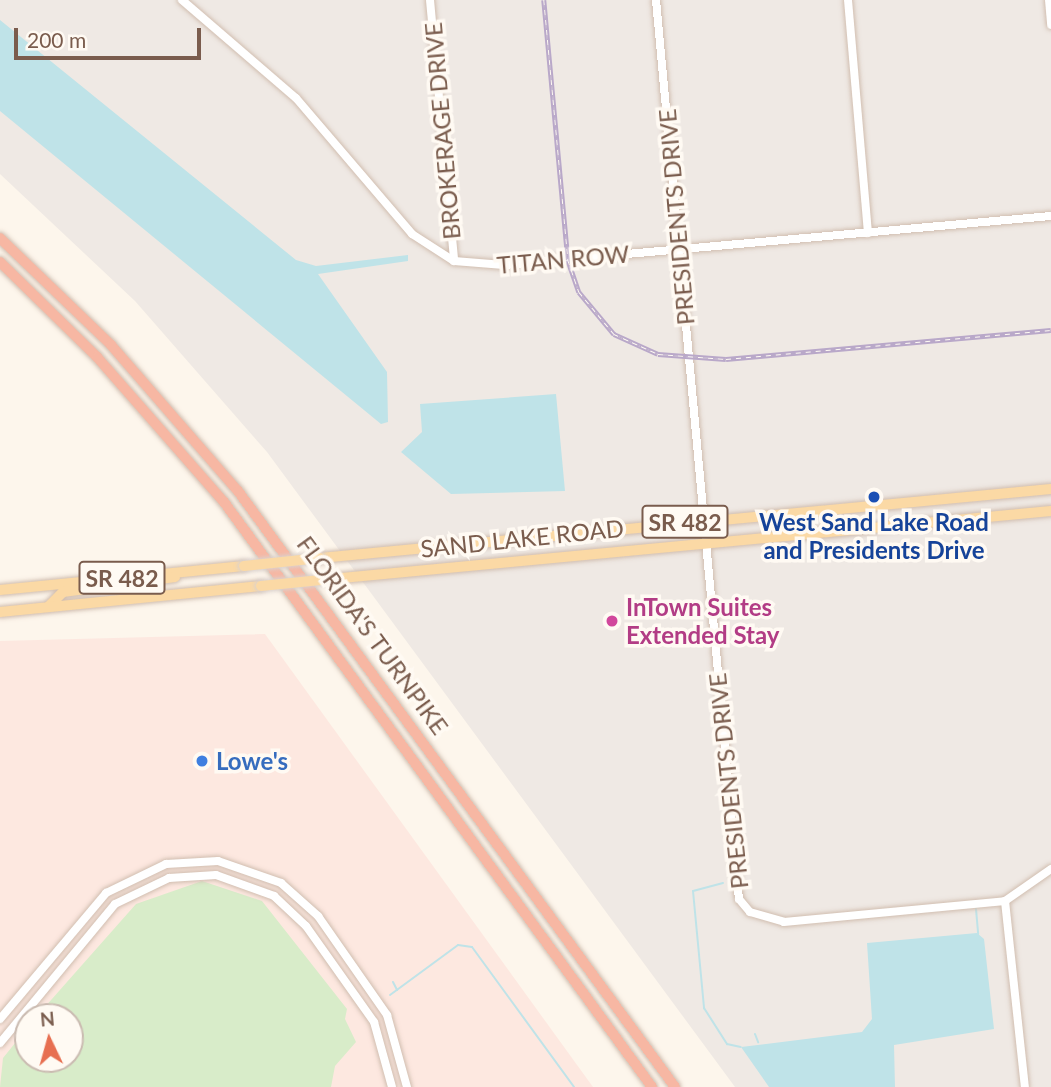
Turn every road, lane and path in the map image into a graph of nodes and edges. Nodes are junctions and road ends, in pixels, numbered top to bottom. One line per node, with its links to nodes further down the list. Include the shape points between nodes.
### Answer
1 (182, 0): 11 (street, TITAN ROW, via 296,98 412,234)
2 (430, 0): 11 (street, BROKERAGE DRIVE)
3 (656, 0): 10 (street, PRESIDENTS DRIVE)
4 (848, 0): 8 (street)
5 (1049, 0): 6 (street)
6 (1051, 25)
7 (1051, 216): 8 (street, TITAN ROW)
8 (868, 233): 10 (street, TITAN ROW)
9 (0, 238): 28 (highway, FLORIDA'S TURNPIKE, via 111,345 246,500)
10 (679, 249): 11 (street, TITAN ROW, via 504,265); 15 (street, PRESIDENTS DRIVE)
11 (454, 261)
12 (0, 262): 27 (highway, FLORIDA'S TURNPIKE, via 97,357 224,502)
13 (1051, 489): 15 (main road, SAND LAKE ROAD / SR 482)
14 (1051, 511): 16 (main road, SAND LAKE ROAD / SR 482)
15 (702, 521): 16 (street, PRESIDENTS DRIVE); 17 (main road, SAND LAKE ROAD / SR 482, bridge)
16 (704, 542): 19 (main road, SAND LAKE ROAD / SR 482, bridge); 22 (street, PRESIDENTS DRIVE, via 736,883 750,912 784,922)
17 (199, 570): 18 (main road, SR 482); 19 (main road, via 156,583 63,592)
18 (0, 590)
19 (48, 607): 20 (main road, SR 482)
20 (0, 612)
21 (1051, 869): 22 (street, PRESIDENTS DRIVE)
22 (1005, 901): 29 (street)
23 (0, 1019): 26 (street, via 106,893 166,864 218,860 281,883 317,916 387,1015)
24 (0, 1043): 25 (street, via 115,904 169,878 216,875 274,896 306,926 374,1022)
25 (392, 1087)
26 (407, 1087)
27 (652, 1087)
28 (676, 1087)
29 (1025, 1087)

